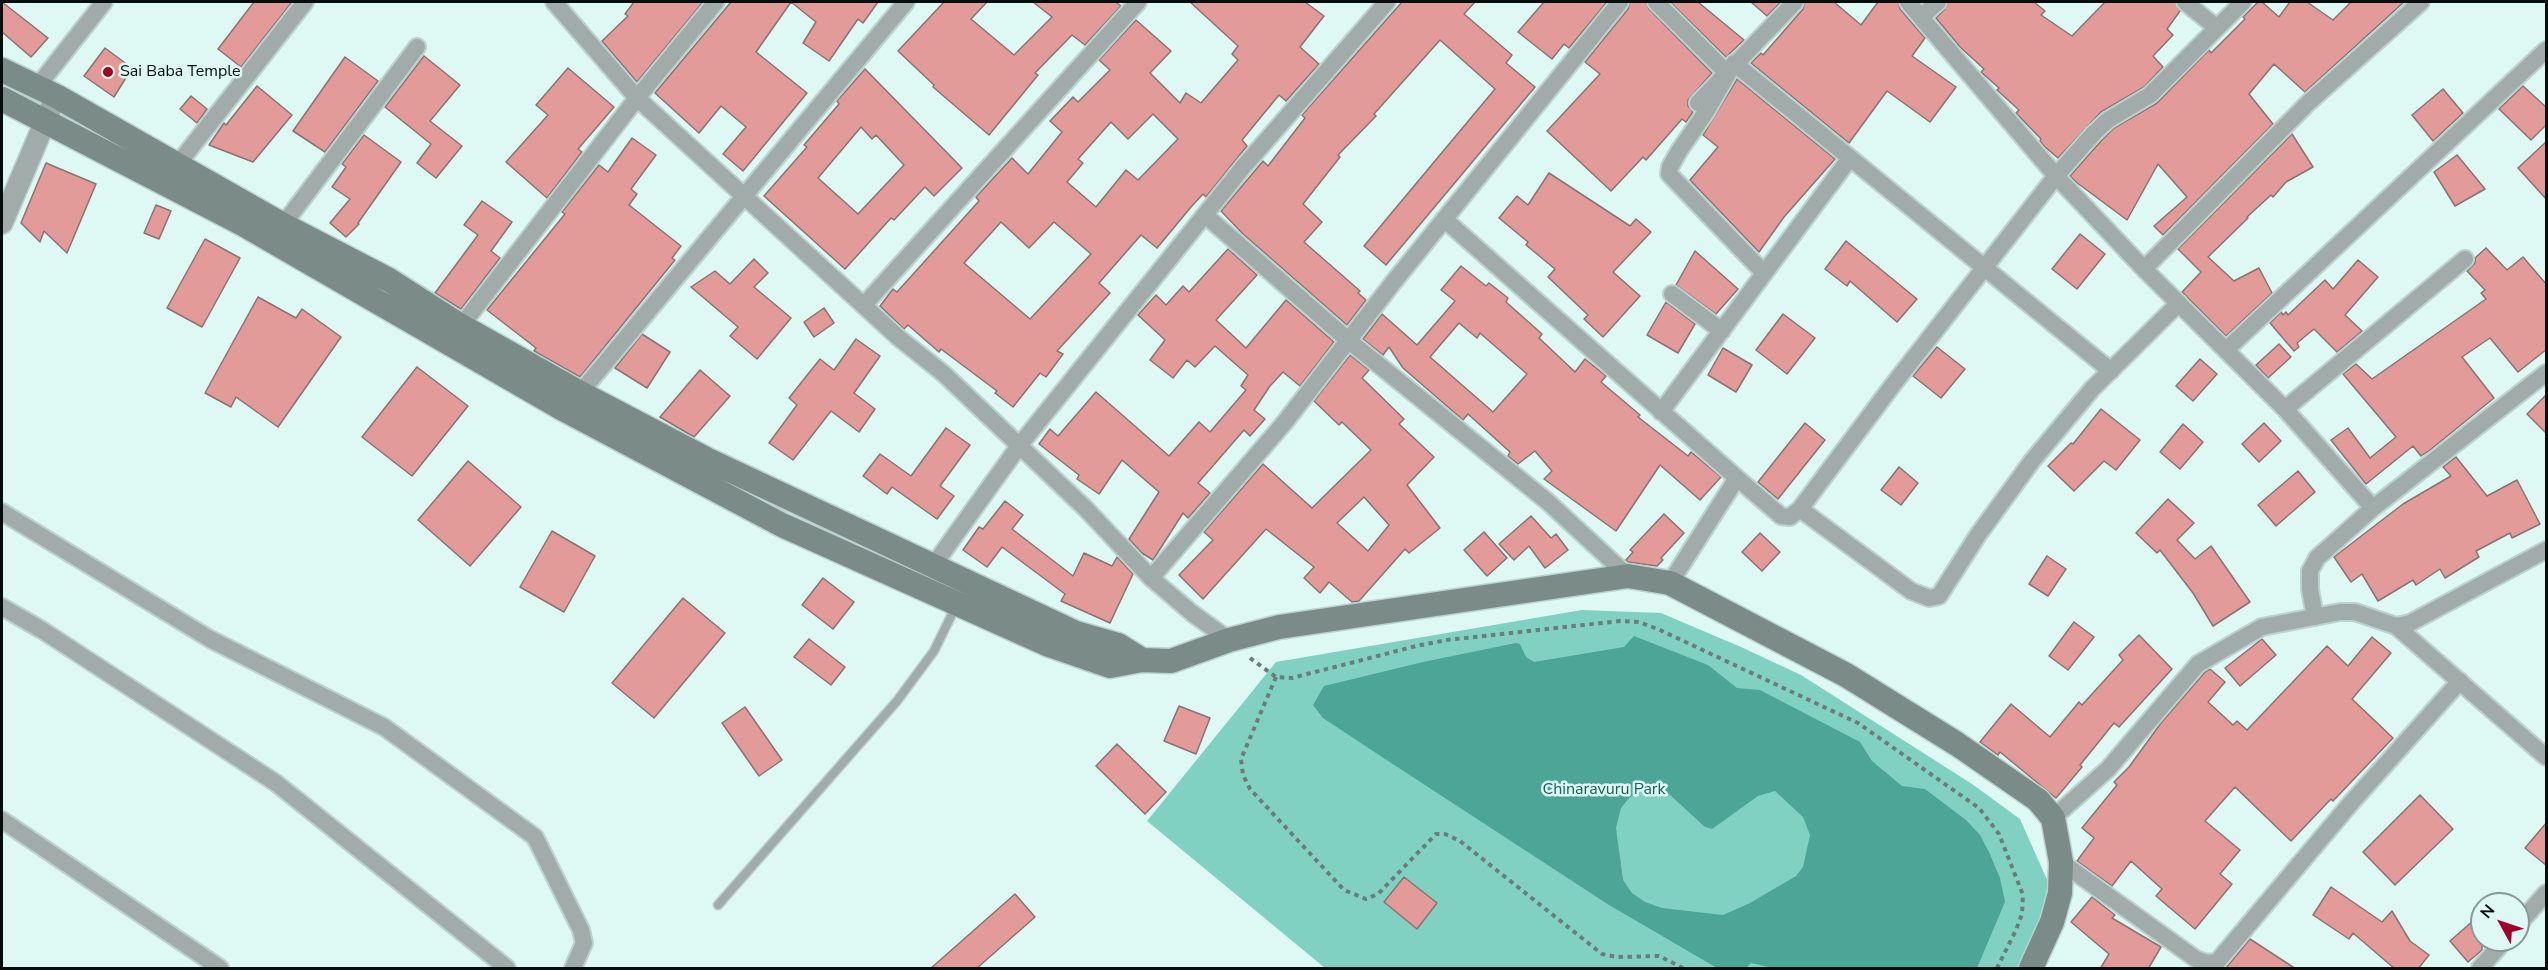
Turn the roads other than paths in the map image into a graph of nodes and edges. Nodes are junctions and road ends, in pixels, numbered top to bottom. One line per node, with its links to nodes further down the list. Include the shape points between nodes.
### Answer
1 (104, 2): 22 (street)
2 (305, 2): 28 (street)
3 (554, 2): 23 (street)
4 (716, 2): 23 (street)
5 (906, 2): 30 (street)
6 (1138, 2): 41 (street)
7 (1387, 2): 31 (street)
8 (1620, 2): 32 (street)
9 (1656, 2): 20 (street)
10 (1796, 2): 20 (street)
11 (1908, 2): 16 (street)
12 (1938, 2): 16 (street)
13 (2185, 2): 17 (street)
14 (2243, 2): 17 (street)
15 (2421, 2): 37 (street, via 2308,103)
16 (1922, 16): 29 (street)
17 (2217, 28): 29 (street, via 2150,95 2108,120)
18 (417, 47): 34 (street)
19 (2547, 50): 45 (street)
20 (1730, 68): 25 (street); 27 (street); 38 (street, via 1669,174)
21 (2, 70): 22 (main road)
22 (46, 91): 26 (street); 28 (main road)
23 (638, 98): 30 (street); 42 (street)
24 (2, 99): 26 (main road)
25 (1698, 103)
26 (45, 121): 33 (street); 61 (main road, via 243,224 671,467 782,525)
27 (1850, 158): 36 (street); 38 (street)
28 (178, 164): 34 (main road)
29 (2056, 176): 36 (street); 37 (street)
30 (745, 196): 41 (street); 48 (street)
31 (1205, 215): 44 (street); 51 (street)
32 (1444, 219): 44 (street); 50 (street)
33 (2, 223)
34 (284, 225): 42 (main road, via 389,280)
35 (2465, 259): 49 (street)
36 (1984, 268): 46 (street); 54 (street)
37 (2145, 269): 40 (street)
38 (1764, 273): 43 (street)
39 (1671, 294): 43 (street)
40 (2179, 303): 45 (street); 46 (street)
41 (864, 305): 51 (street)
42 (461, 326): 48 (main road)
43 (1722, 331): 50 (street)
44 (1348, 340): 58 (street, via 1548,502); 59 (street, via 1285,422)
45 (2226, 350): 49 (street)
46 (2111, 371): 54 (street, via 2032,461 1939,596 1929,598 1911,591)
47 (2547, 373): 53 (street)
48 (580, 393): 57 (main road, via 769,490)
49 (2284, 409): 53 (street)
50 (1661, 412): 52 (street)
51 (1019, 446): 57 (street); 59 (street, via 1086,508)
52 (1737, 478): 54 (street, via 1781,516 1790,517); 60 (street)
53 (2373, 508): 63 (street, via 2317,558 2310,571)
54 (1800, 509)
55 (2, 512): 78 (street, via 210,639 384,727 529,832 541,846 581,930 584,943)
56 (2547, 550): 64 (street, via 2410,623)
57 (933, 566): 66 (main road, via 1076,633 1118,645)
58 (1628, 576): 60 (main road); 65 (main road, via 1279,627)
59 (1151, 578): 65 (street)
60 (1670, 582): 69 (main road, via 1846,675 1957,744 2038,800)
61 (957, 604): 66 (main road, via 1049,645 1110,666); 73 (lane, via 934,651 897,701)
62 (2, 607): 77 (street, via 276,783)
63 (2315, 617): 64 (street, via 2355,612); 69 (street, via 2262,627 2198,664 2108,769)
64 (2396, 626): 67 (street)
65 (1229, 640): 66 (main road, via 1171,661)
66 (1142, 660)
67 (2460, 681): 68 (street); 71 (street, via 2217,962 2196,959)
68 (2547, 757)
69 (2053, 818): 71 (main road)
70 (2, 820): 76 (street)
71 (2061, 862): 79 (main road, via 2060,894)
72 (2547, 893): 74 (street)
73 (718, 905)
74 (2530, 912)
75 (2495, 952): 80 (street)
76 (220, 969)
77 (507, 969)
78 (573, 969)
79 (2031, 969)
80 (2480, 969)

